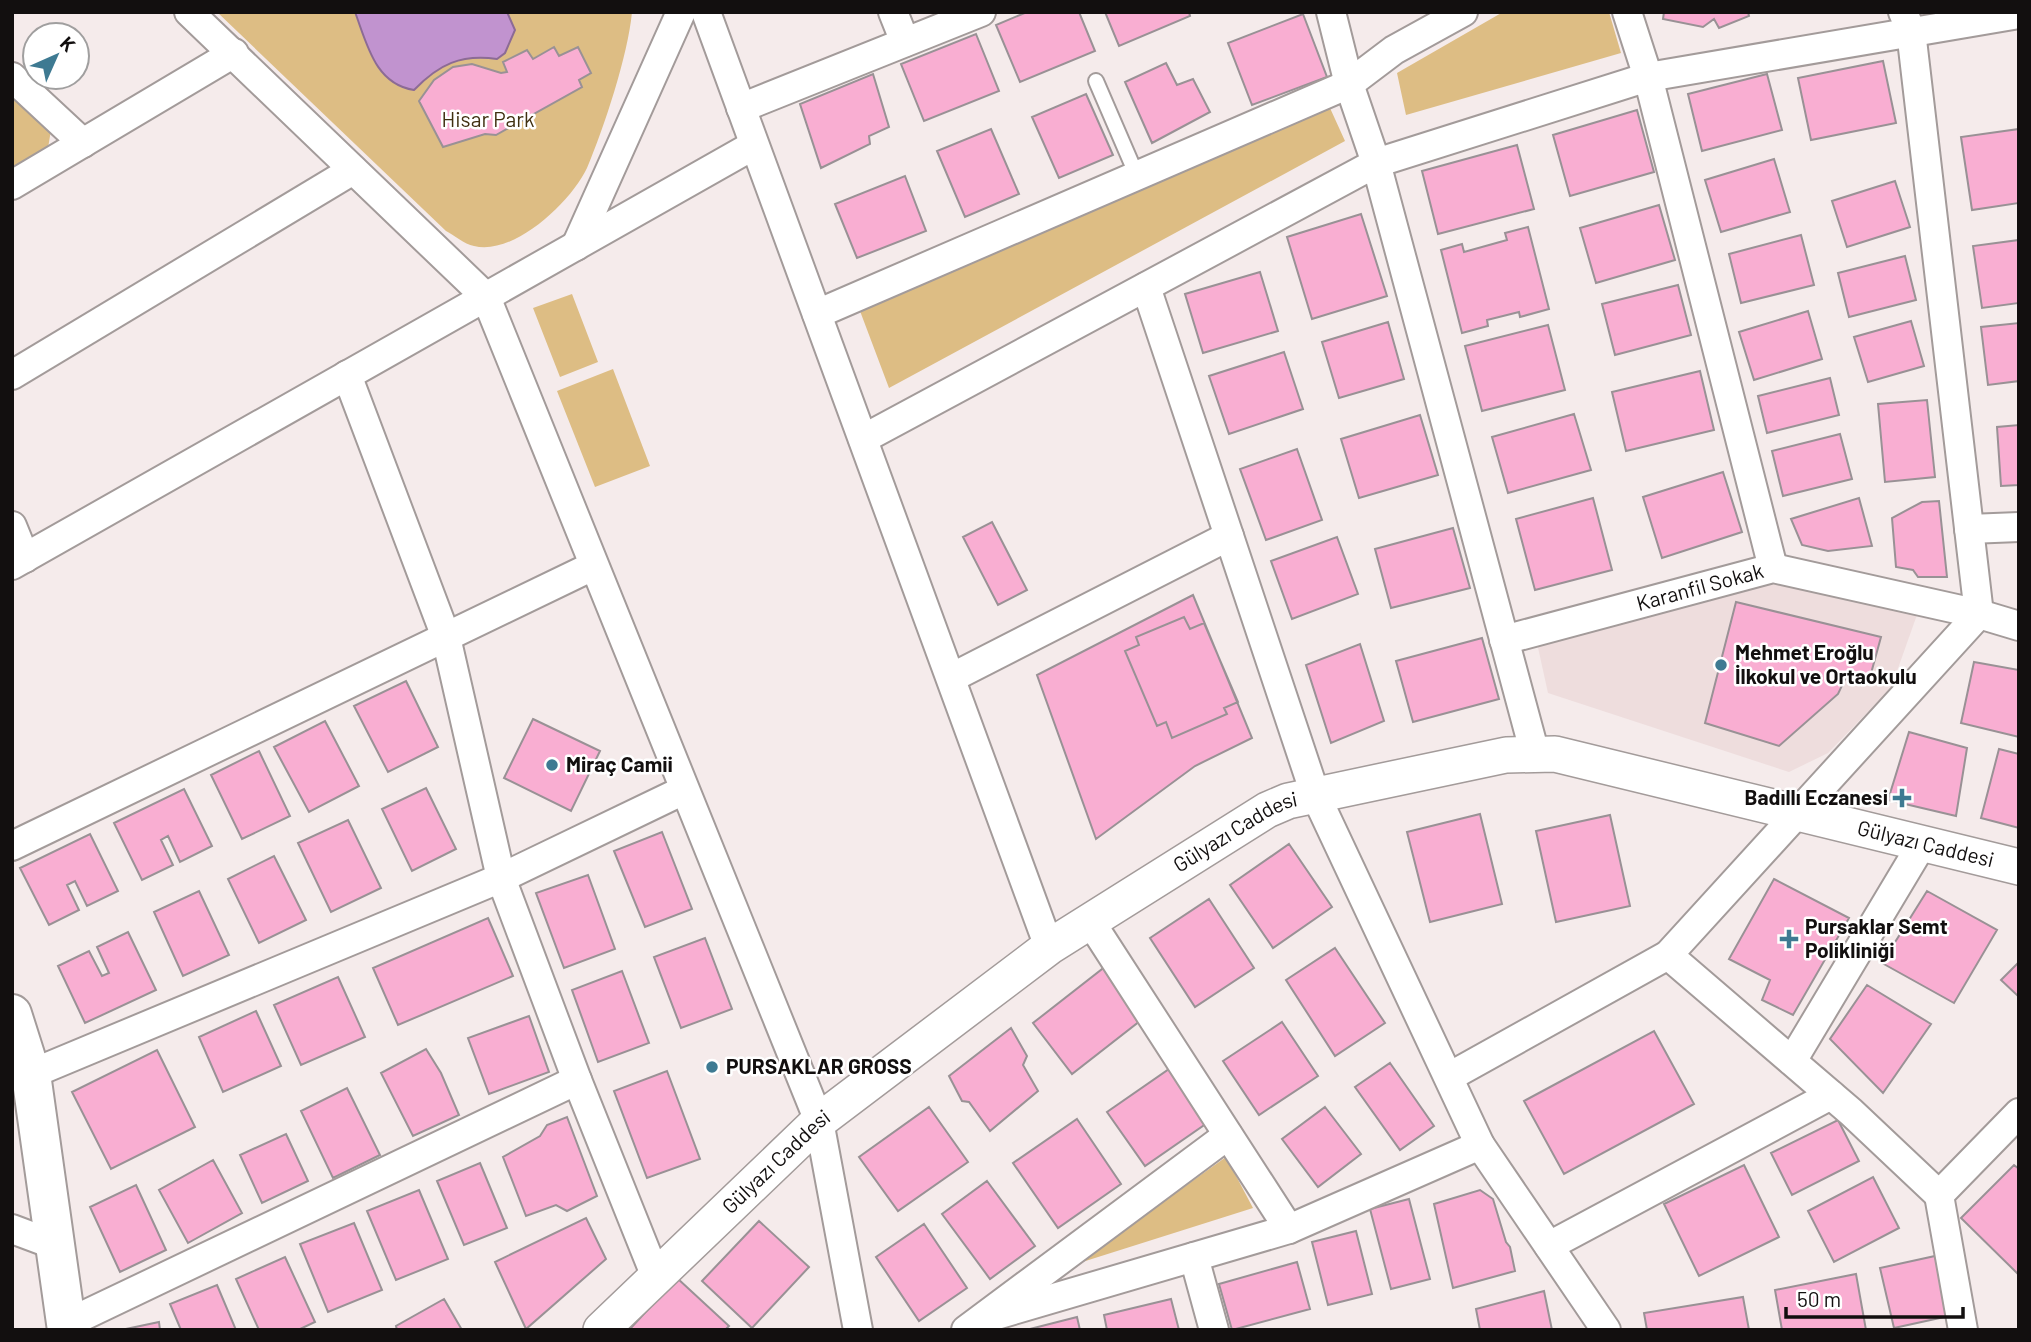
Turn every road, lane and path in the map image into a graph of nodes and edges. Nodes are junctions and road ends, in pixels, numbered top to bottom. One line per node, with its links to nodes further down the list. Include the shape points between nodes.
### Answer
1 (189, 12): 12 (street)
2 (681, 12): 24 (street)
3 (706, 12): 17 (street)
4 (893, 12): 11 (street)
5 (981, 12): 11 (street)
6 (1331, 12): 16 (street)
7 (1463, 12): 16 (street, via 1394,50)
8 (1627, 12): 14 (street)
9 (2019, 14): 10 (street)
10 (1907, 22): 14 (street); 33 (street)
11 (905, 43): 17 (street)
12 (234, 54): 18 (street); 21 (street)
13 (12, 77): 18 (street)
14 (1648, 77): 20 (street); 37 (street)
15 (1097, 81): 22 (lane)
16 (1349, 84): 20 (street); 22 (street)
17 (741, 108): 19 (street)
18 (83, 143): 23 (street)
19 (754, 145): 24 (street); 27 (street)
20 (1376, 163): 25 (street); 41 (street)
21 (353, 170): 26 (street); 29 (street)
22 (1137, 176): 27 (street)
23 (12, 185)
24 (576, 246): 26 (street)
25 (1146, 287): 30 (street); 34 (street)
26 (486, 297): 28 (street); 36 (street)
27 (817, 314): 30 (street)
28 (347, 375): 35 (street); 40 (street)
29 (12, 376)
30 (863, 439): 42 (street)
31 (12, 526): 35 (street)
32 (2019, 527): 33 (street)
33 (1969, 529): 38 (street)
34 (1229, 536): 42 (street); 45 (street)
35 (18, 562)
36 (593, 566): 40 (street); 44 (street)
37 (1773, 568): 38 (street, Karanfil Sokak); 41 (street, Karanfil Sokak)
38 (1979, 614): 39 (street, Karanfil Sokak); 46 (street)
39 (2019, 626)
40 (446, 637): 48 (street); 50 (street)
41 (1504, 640): 43 (street)
42 (951, 678): 52 (street)
43 (1535, 754): 45 (street, Gülyazı Caddesi, via 1506,755); 46 (street, Gülyazı Caddesi, via 1597,762)
44 (684, 790): 50 (street); 60 (street)
45 (1315, 794): 51 (street, Gülyazı Caddesi, via 1267,810); 57 (street)
46 (1795, 812): 47 (street, Gülyazı Caddesi); 53 (street)
47 (1922, 844): 49 (street, Gülyazı Caddesi); 55 (street)
48 (12, 846)
49 (2019, 867)
50 (501, 877): 56 (street); 58 (street)
51 (1090, 921): 52 (street, Gülyazı Caddesi); 62 (street)
52 (1049, 947): 60 (street, Gülyazı Caddesi)
53 (1668, 955): 55 (street); 57 (street)
54 (12, 1014): 56 (main road)
55 (1792, 1061): 59 (street)
56 (31, 1074): 67 (main road)
57 (1449, 1077): 63 (street)
58 (577, 1080): 70 (street); 72 (street)
59 (1831, 1095): 64 (street); 68 (street)
60 (819, 1121): 70 (street, Gülyazı Caddesi); 74 (street)
61 (2015, 1125): 64 (street)
62 (1228, 1135): 66 (street); 71 (street)
63 (1480, 1145): 66 (street); 68 (street)
64 (1939, 1195): 77 (street)
65 (12, 1229): 67 (street)
66 (1289, 1229): 69 (street)
67 (52, 1244): 72 (main road)
68 (1549, 1246): 76 (street)
69 (1195, 1257): 71 (street); 75 (street)
70 (656, 1277): 73 (street, Gülyazı Caddesi)
71 (976, 1324)
72 (66, 1327)
73 (601, 1330)
74 (858, 1330)
75 (1214, 1330)
76 (1606, 1330)
77 (1964, 1330)

